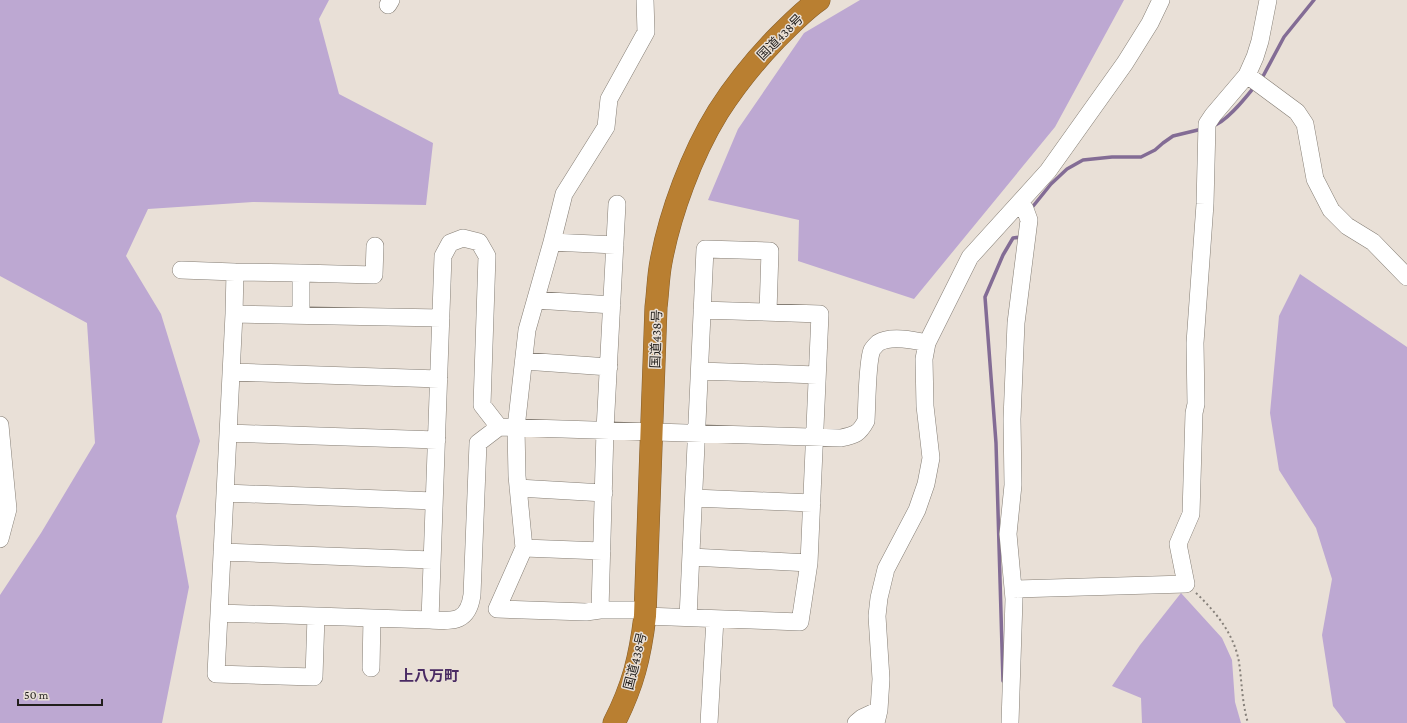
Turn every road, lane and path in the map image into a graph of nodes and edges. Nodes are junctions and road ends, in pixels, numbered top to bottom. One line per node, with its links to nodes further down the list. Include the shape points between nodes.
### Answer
1 (645, 0): 8 (street, via 646,32 609,99 606,127 564,194)
2 (819, 0): 32 (highway, 国道438号, via 760,55 737,86 718,112 684,183 661,263 656,307)
3 (1161, 0): 7 (street, via 1150,23 1124,63)
4 (1268, 0): 5 (street, via 1255,57)
5 (1254, 80): 14 (street, via 1297,112 1305,124 1314,179 1331,210 1347,226 1373,242); 51 (street, via 1213,115 1207,128 1205,204 1195,343 1196,404 1191,514 1178,544)
6 (617, 204): 9 (street)
7 (1024, 209): 22 (street, via 970,257); 52 (street, via 1029,231 1016,323 1012,419 1013,485 1008,534)
8 (552, 242): 9 (street); 15 (street)
9 (615, 245): 16 (street)
10 (374, 246): 13 (street, via 374,275)
11 (181, 270): 12 (street)
12 (235, 272): 13 (street); 19 (street)
13 (301, 273): 20 (street)
14 (1407, 277)
15 (536, 300): 16 (street); 23 (street, via 527,330)
16 (612, 305): 24 (street)
17 (702, 310): 18 (street); 18 (street, via 705,248 770,251); 25 (street)
18 (768, 312): 27 (street, via 820,314)
19 (234, 314): 20 (street); 26 (street)
20 (301, 315): 21 (street)
21 (441, 318): 28 (street); 30 (street, via 443,256 450,243 463,238 479,242 487,256 482,405)
22 (927, 343): 35 (street, via 911,339 885,340 878,344 872,350 866,421 862,429 854,435 841,438); 62 (street, via 924,359 925,406 931,458 917,510 886,569 879,598 881,679)
23 (524, 361): 24 (street); 30 (street)
24 (609, 367): 31 (street)
25 (700, 371): 27 (street); 33 (street)
26 (231, 372): 28 (street); 34 (street)
27 (817, 375): 35 (street)
28 (439, 379): 36 (street)
29 (0, 425): 37 (street)
30 (507, 428): 31 (street); 38 (street); 60 (street, via 478,443 470,606 462,618 451,621)
31 (605, 430): 32 (street); 39 (street)
32 (652, 432): 33 (street); 55 (highway, 国道438号)
33 (697, 433): 35 (street); 41 (street)
34 (228, 434): 36 (street); 40 (street)
35 (814, 437): 43 (street)
36 (436, 440): 42 (street)
37 (1, 457): 44 (street, via 8,509)
38 (518, 488): 39 (street); 45 (street)
39 (604, 492): 46 (street)
40 (225, 493): 42 (street); 47 (street)
41 (694, 498): 43 (street); 48 (street)
42 (434, 501): 49 (street)
43 (812, 503): 50 (street)
44 (0, 539)
45 (524, 548): 46 (street); 53 (street, via 497,609 586,612)
46 (602, 551): 53 (street)
47 (222, 552): 49 (street); 54 (street)
48 (691, 557): 50 (street); 58 (street)
49 (432, 560): 60 (street)
50 (809, 563): 59 (street, via 800,622)
51 (1186, 584): 52 (street); 67 (path, via 1213,610 1231,636 1239,661)
52 (1013, 588): 63 (street)
53 (600, 610): 55 (street)
54 (219, 613): 56 (street); 56 (street, via 216,674 314,677)
55 (645, 613): 58 (street); 64 (highway, 国道438号, via 637,665 623,706)
56 (316, 616): 57 (street)
57 (372, 618): 60 (street); 61 (street)
58 (688, 618): 59 (street)
59 (715, 619): 65 (street)
60 (430, 620)
61 (371, 668)
62 (878, 717): 66 (street, via 862,718)
63 (1010, 722)
64 (614, 723)
65 (709, 723)
66 (856, 723)
67 (1248, 723)

